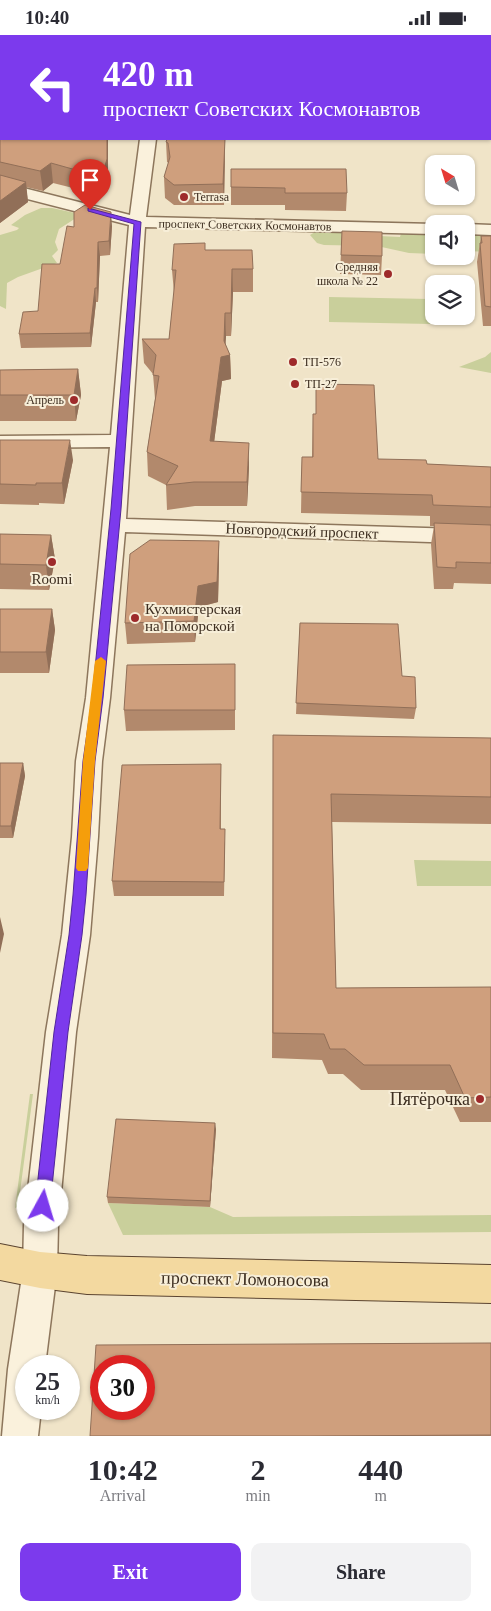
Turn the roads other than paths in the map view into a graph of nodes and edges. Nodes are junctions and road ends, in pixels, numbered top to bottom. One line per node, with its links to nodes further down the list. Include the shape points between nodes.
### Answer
1 (148, 140): 3 (street)
2 (0, 187): 3 (street, проспект Советских Космонавтов)
3 (138, 222): 4 (street, проспект Советских Космонавтов); 7 (street)
4 (425, 229)
5 (475, 229): 6 (street)
6 (491, 230)
7 (120, 441): 8 (street); 9 (street)
8 (0, 442)
9 (113, 525): 10 (street, Новгородский проспект); 12 (street, via 76,928 61,1032 41,1225)
10 (491, 537)
11 (0, 1262): 12 (main road, проспект Ломоносова)
12 (40, 1270): 13 (main road, проспект Ломоносова, via 87,1275); 14 (street)
13 (491, 1284)
14 (28, 1355)
15 (21, 1420): 16 (street)
16 (20, 1436)

